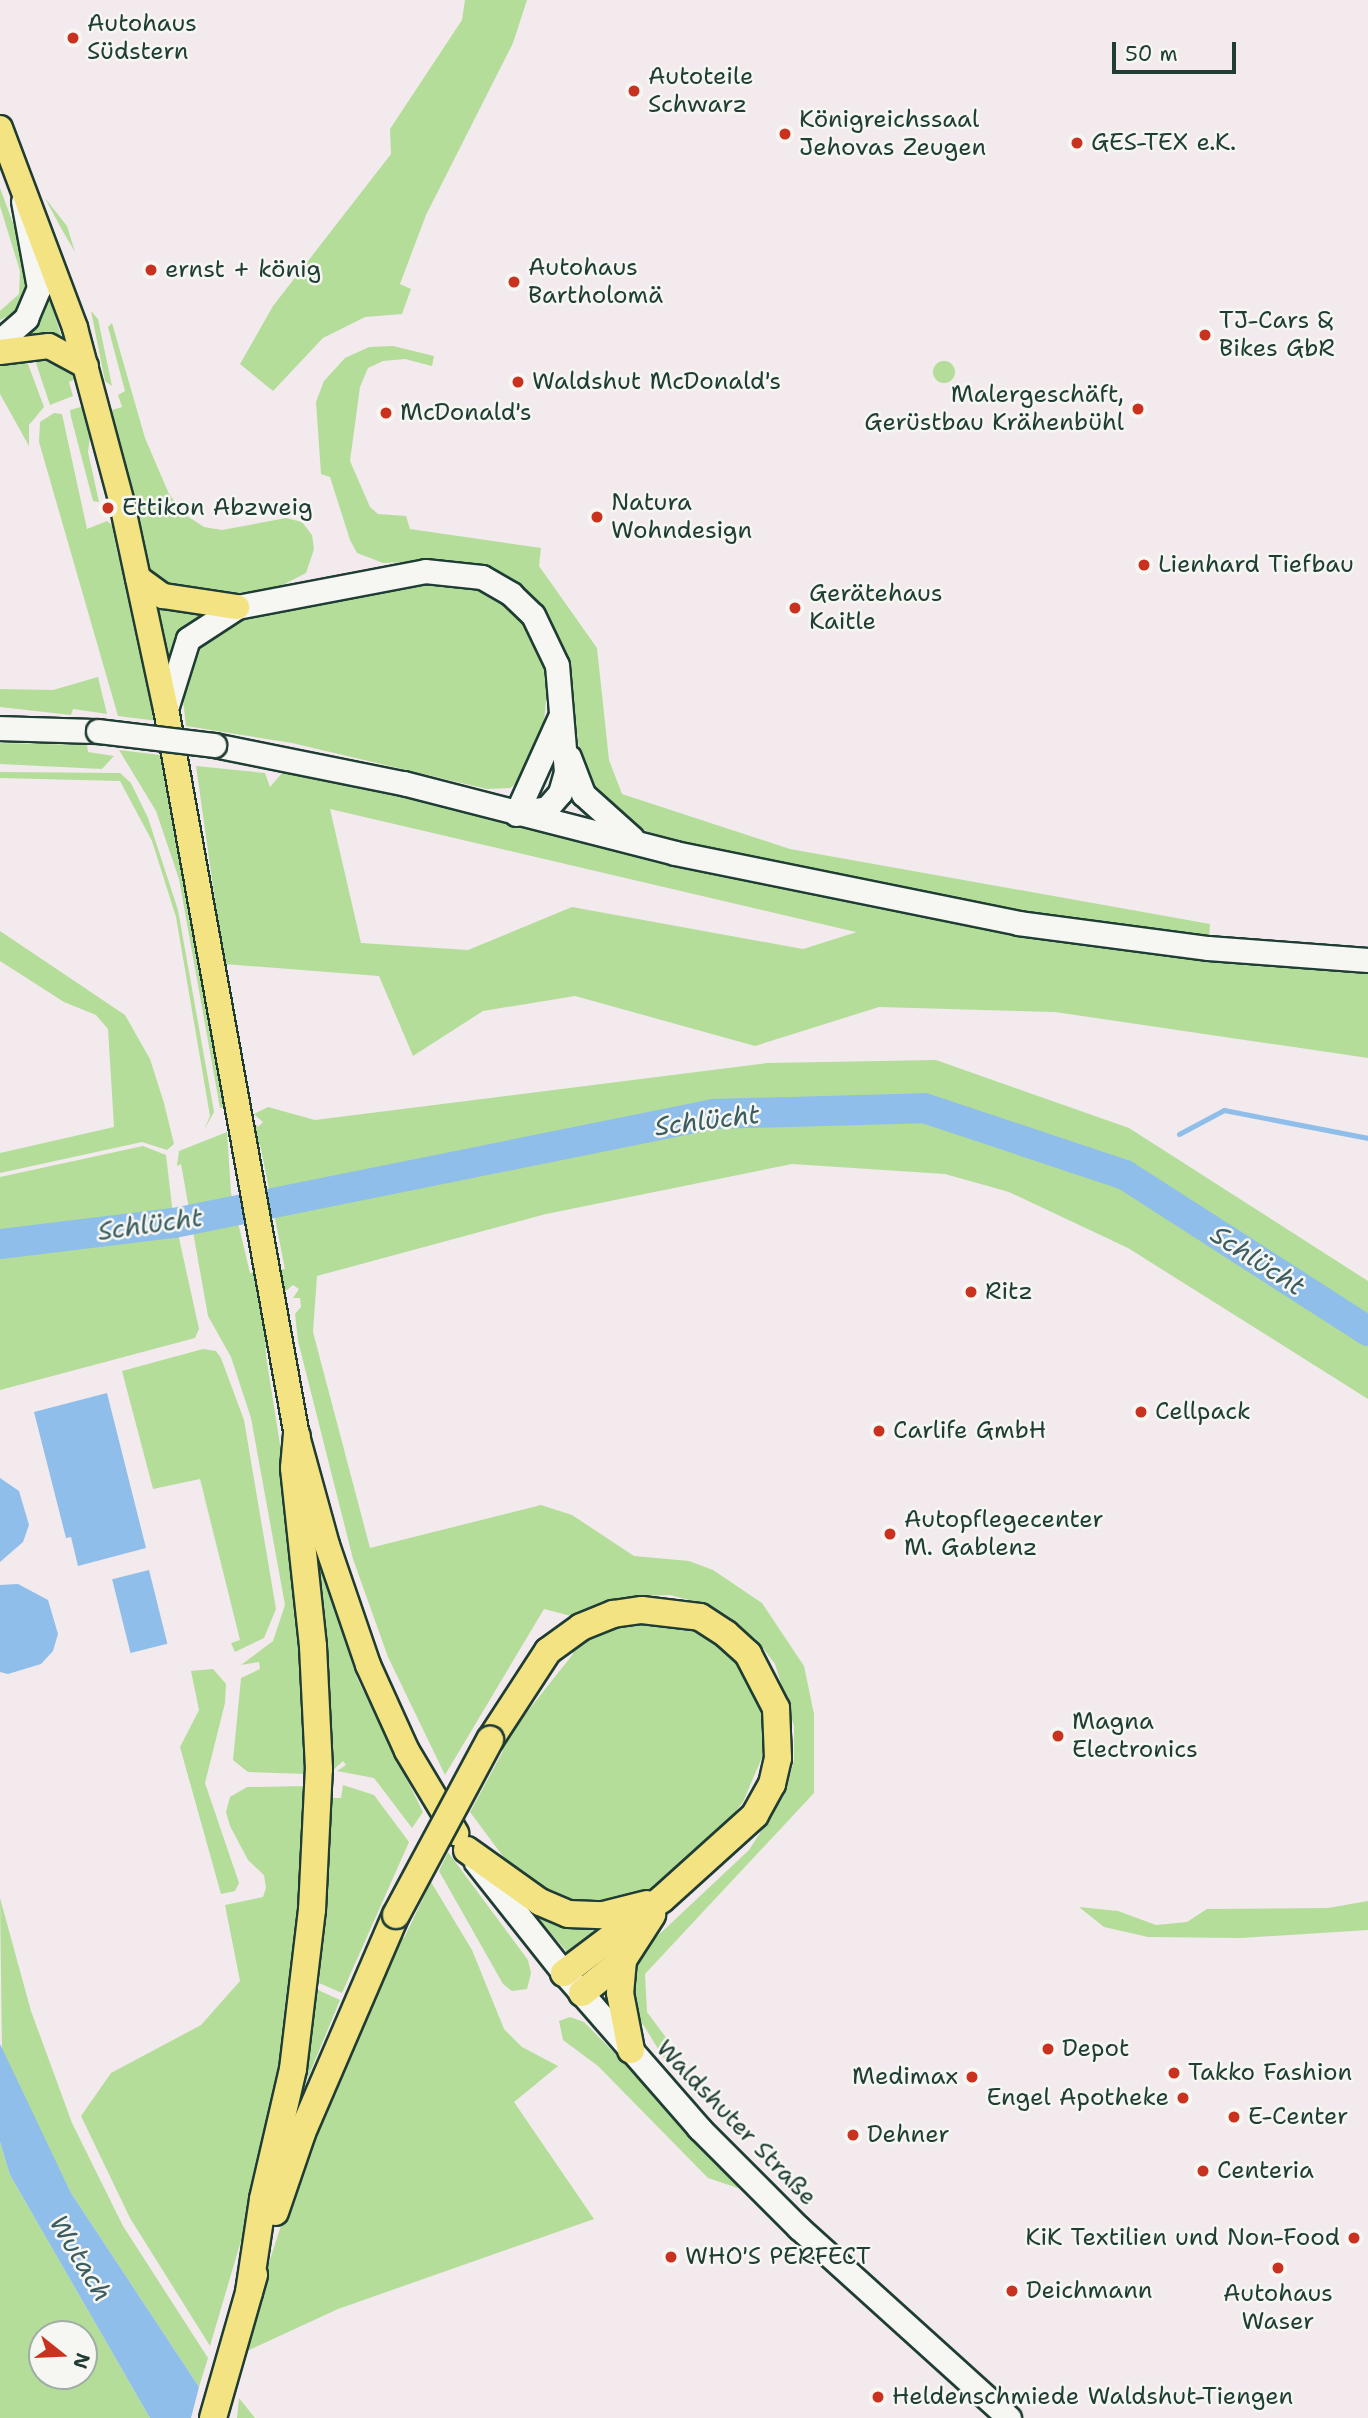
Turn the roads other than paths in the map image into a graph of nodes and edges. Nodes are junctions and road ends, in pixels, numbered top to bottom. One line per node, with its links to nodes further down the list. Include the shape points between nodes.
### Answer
1 (0, 128): 2 (main road)
2 (20, 174): 3 (main road, via 39,288 26,318); 5 (main road)
3 (0, 341)
4 (0, 352): 5 (main road, via 49,346)
5 (90, 376): 6 (main road)
6 (138, 578): 7 (main road, via 163,596); 8 (main road)
7 (237, 607): 8 (main road, via 188,639); 9 (main road, via 425,571 482,577 511,594 533,615 550,644 557,665)
8 (166, 709): 15 (main road)
9 (560, 717): 11 (main road); 12 (main road)
10 (0, 728): 12 (main road, bridge, via 98,731 214,746 404,783)
11 (567, 751): 12 (main road, via 560,793 547,808); 13 (main road, via 583,794 597,811)
12 (516, 814): 13 (main road)
13 (640, 844): 14 (main road, via 1018,923 1208,948)
14 (1368, 960)
15 (297, 1436): 16 (main road, via 327,1545 368,1665 407,1751); 22 (highway, via 294,1468 313,1646 318,1800 306,1984)
16 (461, 1842): 17 (highway, via 540,1902 568,1914 603,1915); 19 (main road, Waldshuter Straße)
17 (662, 1899): 18 (highway); 19 (highway); 22 (highway, bridge, via 755,1815 772,1784 780,1733 776,1708 764,1678 741,1647 700,1617 664,1611 613,1614 581,1627 548,1651 491,1740 396,1915 302,2133)
18 (623, 1960): 20 (highway); 21 (highway, via 620,1993)
19 (564, 1973): 20 (main road, Waldshuter Straße)
20 (582, 1993): 21 (main road, Waldshuter Straße)
21 (631, 2050): 24 (main road, Waldshuter Straße, via 767,2197)
22 (249, 2292): 23 (highway)
23 (213, 2418)
24 (1009, 2418)

